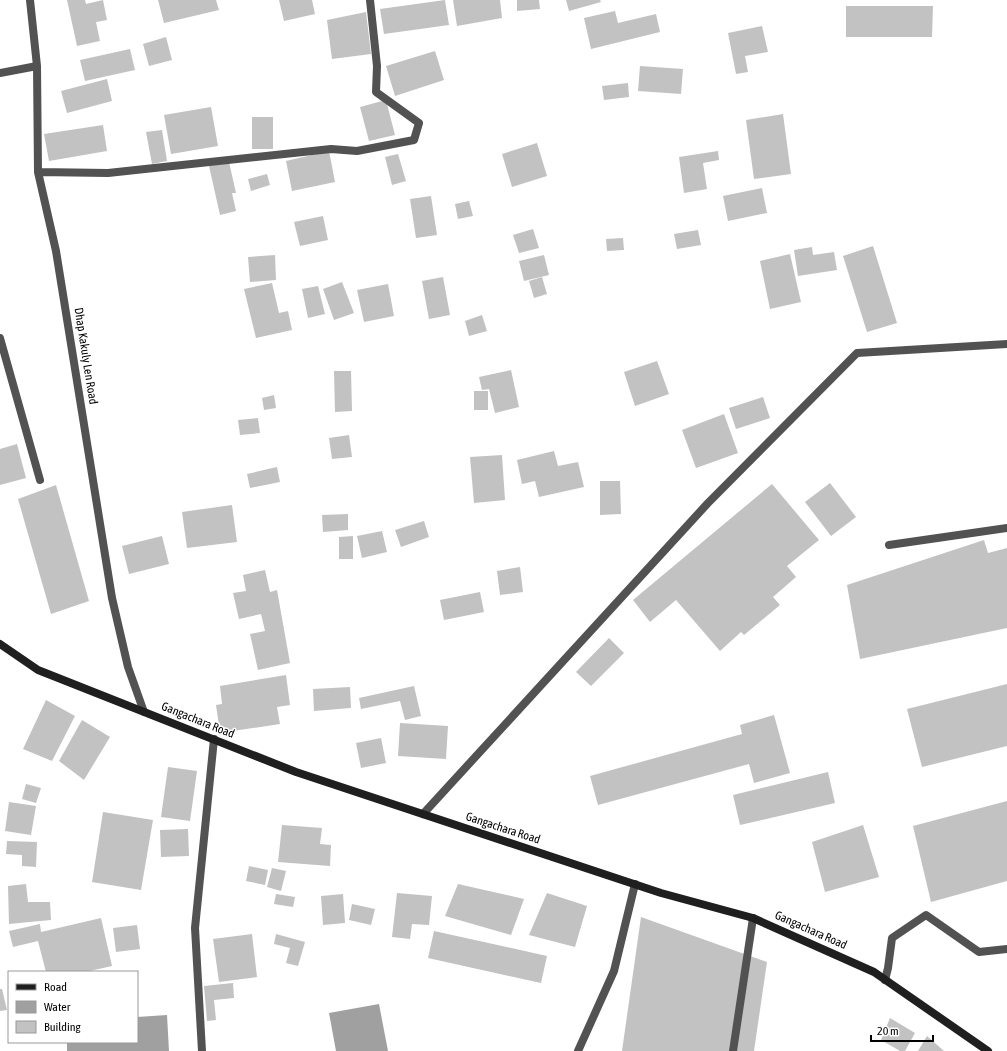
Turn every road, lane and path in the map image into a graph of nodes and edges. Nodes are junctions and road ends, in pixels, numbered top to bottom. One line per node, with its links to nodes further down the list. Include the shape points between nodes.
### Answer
1 (30, 0): 3 (street, Dhap Kakuly Len Road)
2 (370, 0): 5 (street, via 377,66 376,92 419,123 414,140 358,151 331,149 108,173)
3 (37, 66): 4 (street); 5 (street, Dhap Kakuly Len Road)
4 (0, 73)
5 (38, 172): 12 (street, Dhap Kakuly Len Road, via 56,251 112,598 128,667)
6 (0, 338): 8 (street)
7 (1007, 344): 14 (street, via 857,353 708,503)
8 (40, 480)
9 (1007, 528): 10 (street)
10 (889, 545)
11 (0, 644): 12 (main road, Gangachara Road, via 38,670)
12 (144, 712): 13 (main road, Gangachara Road)
13 (214, 740): 14 (main road, Gangachara Road, via 296,772); 19 (street, via 195,928)
14 (424, 814): 15 (main road, Gangachara Road)
15 (635, 884): 16 (main road, Gangachara Road); 20 (street, via 614,971)
16 (753, 918): 18 (main road, Gangachara Road, via 874,972); 21 (street)
17 (1007, 948): 18 (street, via 979,952 926,916 892,938)
18 (885, 980): 22 (main road, Gangachara Road)
19 (202, 1051)
20 (578, 1051)
21 (733, 1051)
22 (988, 1051)

